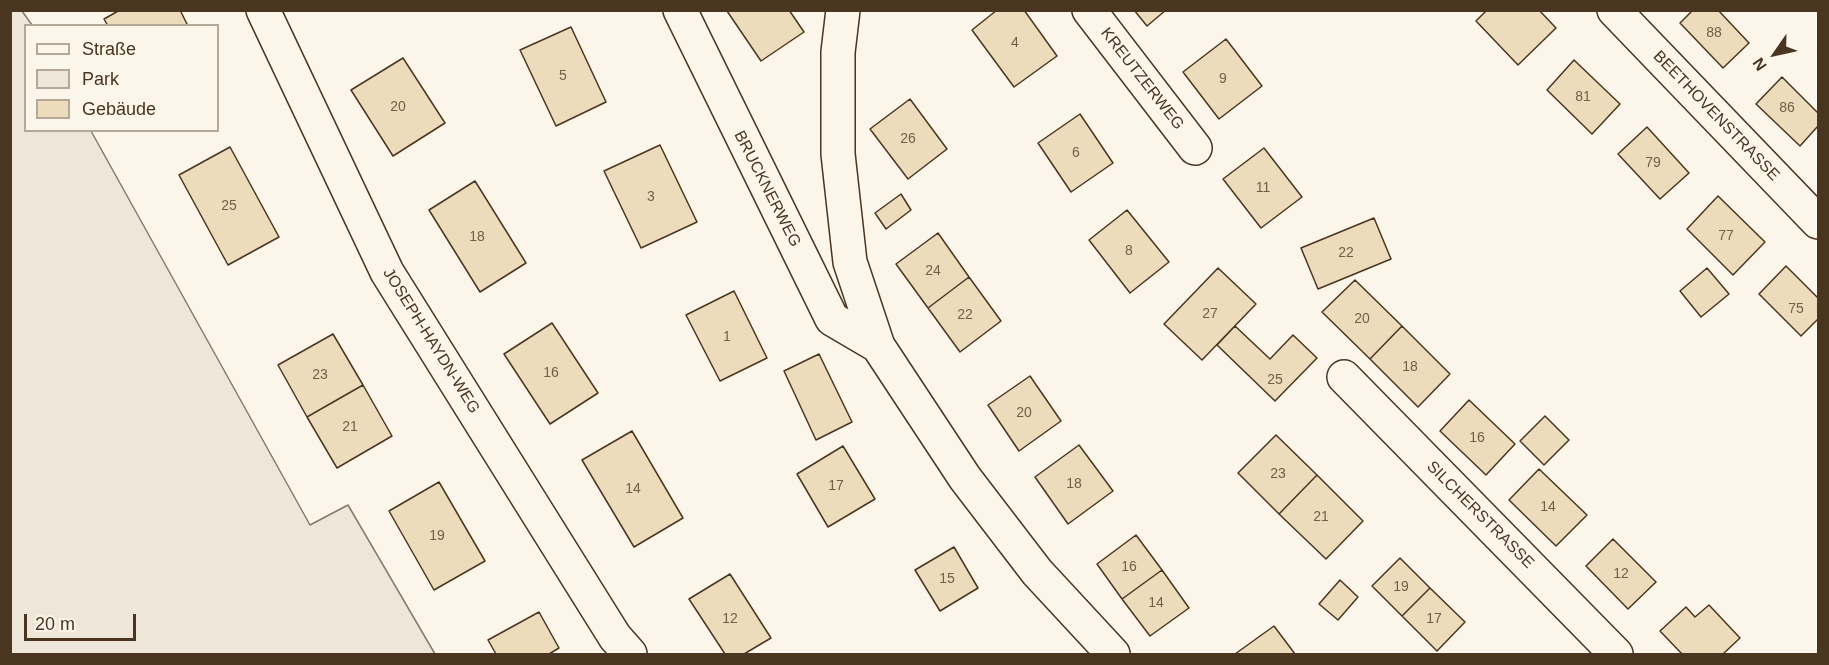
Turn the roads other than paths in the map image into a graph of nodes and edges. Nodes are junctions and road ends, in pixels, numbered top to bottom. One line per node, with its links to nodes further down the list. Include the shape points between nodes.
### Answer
1 (263, 10): 10 (street, JOSEPH-HAYDN-WEG, via 387,272 615,637)
2 (680, 10): 8 (street, BRUCKNERWEG, via 832,319)
3 (843, 10): 8 (street, via 838,52 839,165 850,262)
4 (1089, 10): 6 (street, KREUTZERWEG)
5 (1614, 10): 7 (street, BEETHOVENSTRASSE)
6 (1195, 148)
7 (1818, 222)
8 (878, 346): 11 (street, via 965,478 1037,572)
9 (1344, 377): 12 (street, SILCHERSTRASSE)
10 (630, 654)
11 (1113, 654)
12 (1616, 654)

